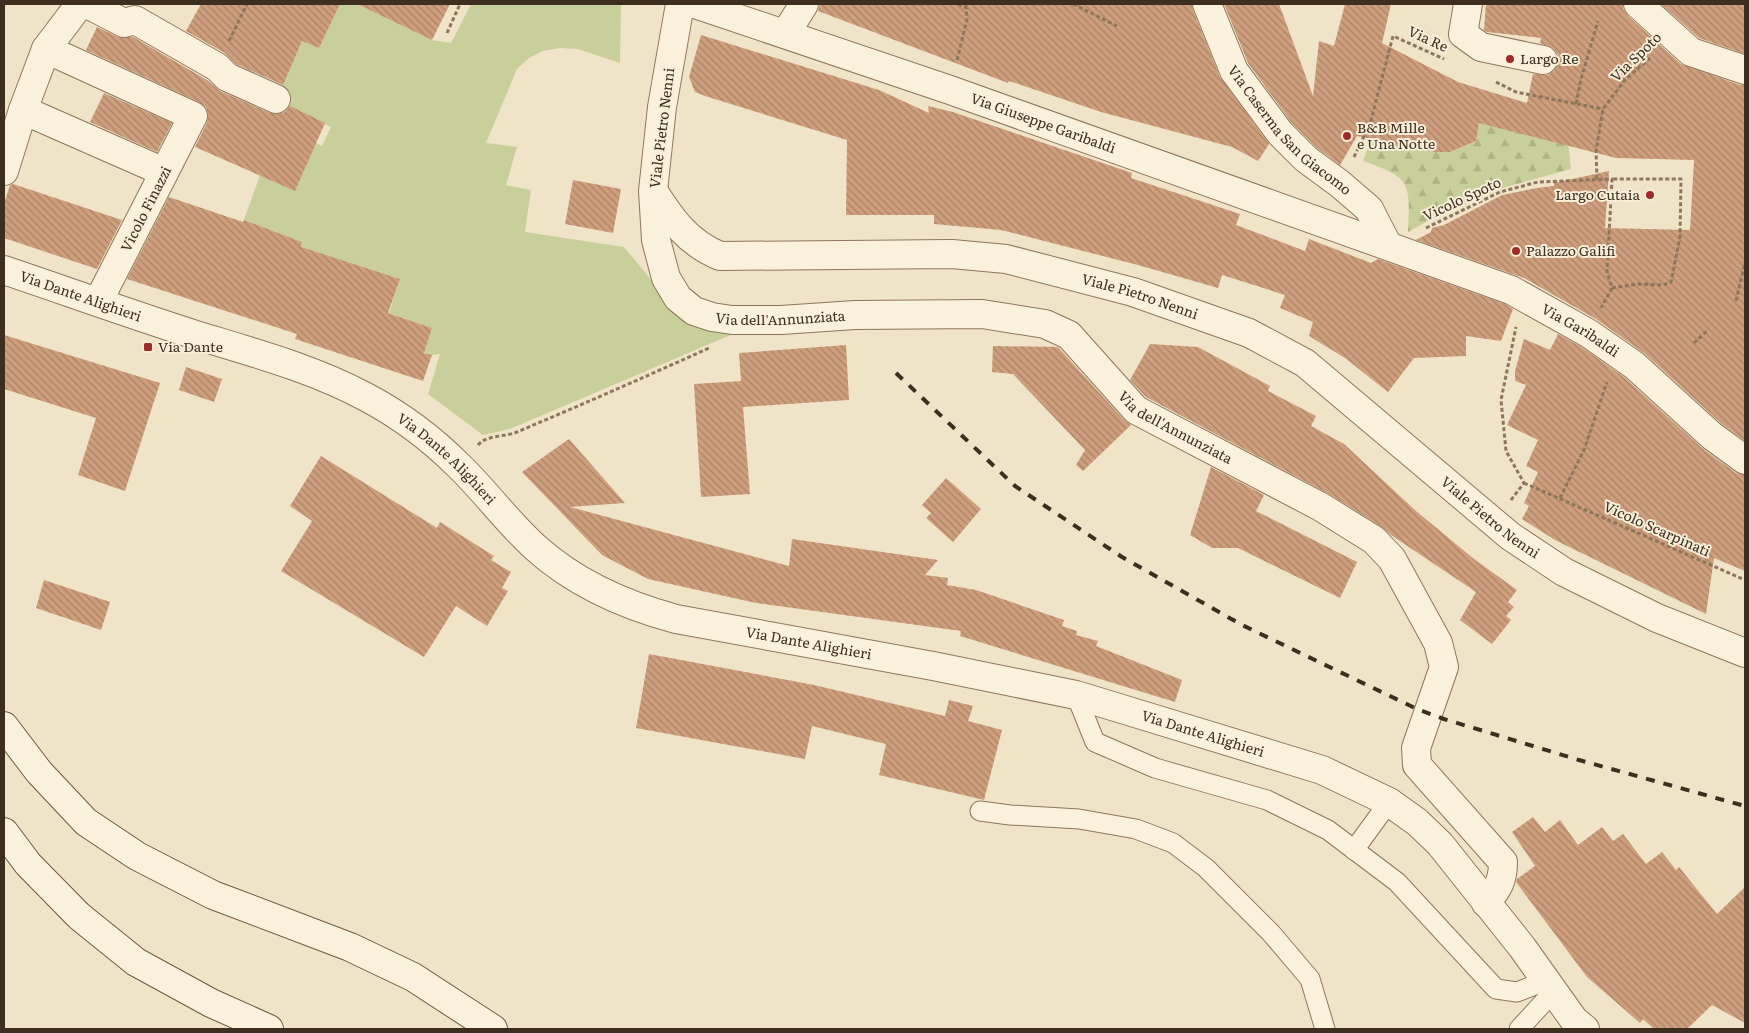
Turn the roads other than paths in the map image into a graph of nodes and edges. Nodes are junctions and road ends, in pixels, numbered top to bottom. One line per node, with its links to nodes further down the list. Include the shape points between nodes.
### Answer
1 (80, 4): 10 (street)
2 (88, 4): 13 (street, via 124,23 135,20 217,67 227,77)
3 (680, 4): 17 (street, Viale Pietro Nenni, via 662,107)
4 (695, 4): 9 (street, Via Giuseppe Garibaldi)
5 (804, 4): 9 (street)
6 (1207, 4): 18 (street, Via Caserma San Giacomo, via 1234,71 1280,133 1306,159 1369,209)
7 (1468, 4): 11 (street, via 1463,34 1481,47)
8 (1638, 4): 12 (street, via 1691,52)
9 (786, 33): 18 (street, Via Giuseppe Garibaldi)
10 (46, 49): 14 (street); 16 (street, Vicolo Finazzi, via 192,116)
11 (1543, 60)
12 (1745, 70)
13 (276, 100)
14 (23, 110): 15 (street); 16 (street)
15 (4, 172)
16 (164, 172): 20 (street, Vicolo Finazzi)
17 (653, 191): 22 (street, Viale Pietro Nenni, via 674,223 704,250 720,256 952,254 1006,259 1133,292 1249,333 1306,363 1510,536 1564,572 1657,618); 29 (street, Via dell'Annunziata, via 656,240 666,278 678,298 694,311 739,321 943,313 982,314 1045,324 1069,335 1136,410 1321,507 1374,540 1392,559 1438,643 1444,667 1416,748 1417,765 1504,862 1503,876)
18 (1388, 246): 21 (street, Via Garibaldi, via 1510,290 1588,333 1634,365 1712,436)
19 (4, 270): 20 (street, Via Dante Alighieri)
20 (98, 302): 23 (street, Via Dante Alighieri, via 300,368 366,396 414,427 459,466 536,548 568,573 617,600 676,619)
21 (1745, 460)
22 (1745, 653)
23 (1076, 695): 25 (street, Via Dante Alighieri, via 1322,770); 28 (lane, via 1095,742 1155,768 1267,800 1328,830)
24 (4, 726): 32 (street, via 39,772 86,822 137,856 213,895 350,948 413,977)
25 (1389, 802): 28 (lane); 29 (street, Via Dante Alighieri, via 1440,844)
26 (980, 811): 33 (lane, via 1079,819 1136,829 1173,843 1206,868 1271,933 1310,979)
27 (4, 832): 31 (street, via 28,864 79,916 136,962 211,1003)
28 (1354, 850): 30 (lane, via 1397,882 1496,989 1517,992)
29 (1486, 903): 30 (street, Via Dante Alighieri)
30 (1550, 986): 34 (lane); 35 (street, Via Dante Alighieri, via 1574,1020)
31 (270, 1029)
32 (493, 1029)
33 (1325, 1029)
34 (1519, 1029)
35 (1585, 1029)

